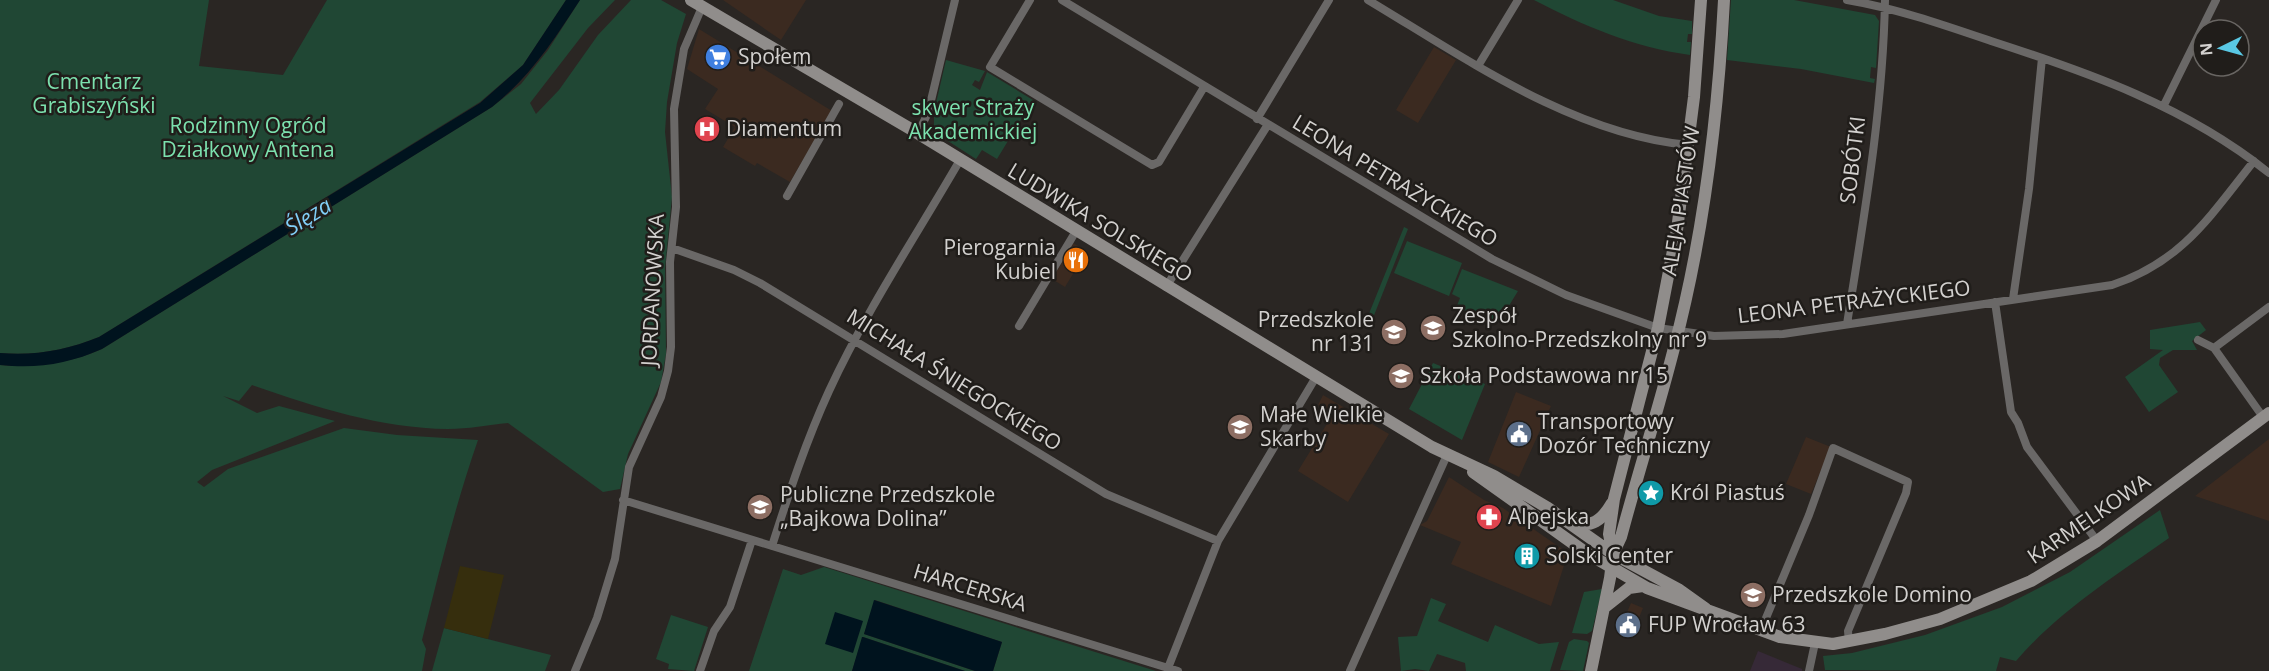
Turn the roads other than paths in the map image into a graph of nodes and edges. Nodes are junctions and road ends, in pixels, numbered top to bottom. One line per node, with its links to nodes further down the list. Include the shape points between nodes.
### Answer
1 (955, 0): 20 (street, via 928,113)
2 (1030, 0): 15 (street, via 990,67 1152,165 1160,162)
3 (1062, 0): 15 (street, LEONA PETRAŻYCKIEGO)
4 (1329, 0): 18 (street)
5 (1368, 0): 14 (street)
6 (1518, 0): 14 (street)
7 (1701, 0): 21 (street, ALEJA PIASTÓW)
8 (1724, 0): 35 (street, ALEJA PIASTÓW, via 1711,149)
9 (1847, 0): 12 (street)
10 (2216, 0): 17 (street)
11 (697, 4): 20 (street, LUDWIKA SOLSKIEGO); 27 (street, JORDANOWSKA, via 684,49 674,109 676,207)
12 (1885, 4): 13 (street); 32 (street, SOBÓTKI, via 1878,108)
13 (2042, 58): 17 (street); 29 (street)
14 (1478, 66): 21 (street, via 1591,121)
15 (1204, 87): 18 (street, LEONA PETRAŻYCKIEGO)
16 (839, 104): 25 (street)
17 (2164, 105): 23 (street, via 2211,130)
18 (1257, 119): 19 (street, LEONA PETRAŻYCKIEGO)
19 (1267, 126): 28 (street); 34 (street, LEONA PETRAŻYCKIEGO, via 1514,271 1595,307)
20 (918, 133): 22 (street, LUDWIKA SOLSKIEGO)
21 (1689, 145): 34 (street, ALEJA PIASTÓW)
22 (960, 160): 26 (street, LUDWIKA SOLSKIEGO); 36 (street)
23 (2254, 161): 24 (street); 29 (street, LEONA PETRAŻYCKIEGO, via 2184,246 2145,273 2112,285)
24 (2269, 173)
25 (787, 196)
26 (1076, 231): 28 (street, LUDWIKA SOLSKIEGO); 33 (street)
27 (672, 248): 36 (street, MICHAŁA ŚNIEGOCKIEGO, via 743,274); 43 (street, JORDANOWSKA, via 668,371 661,397 634,452)
28 (1166, 287): 39 (street, LUDWIKA SOLSKIEGO)
29 (2013, 299): 30 (street, LEONA PETRAŻYCKIEGO)
30 (1995, 302): 32 (street, LEONA PETRAŻYCKIEGO); 47 (street, via 2011,412 2027,447)
31 (2269, 307): 38 (street)
32 (1847, 324): 35 (street, LEONA PETRAŻYCKIEGO, via 1746,336)
33 (1019, 327)
34 (1658, 328): 35 (street, LEONA PETRAŻYCKIEGO); 42 (street, ALEJA PIASTÓW)
35 (1678, 332): 49 (street, ALEJA PIASTÓW, via 1622,537)
36 (854, 339): 46 (street, MICHAŁA ŚNIEGOCKIEGO, via 1106,494); 48 (street, via 809,439)
37 (2198, 340): 38 (street)
38 (2214, 348): 40 (street)
39 (1316, 377): 41 (street, LUDWIKA SOLSKIEGO); 46 (street)
40 (2266, 415): 47 (street, KARMELKOWA)
41 (1452, 458): 44 (street, LUDWIKA SOLSKIEGO, via 1494,476); 50 (street, LUDWIKA SOLSKIEGO); 60 (street)
42 (1614, 499): 44 (street, via 1595,522 1577,524); 49 (street, ALEJA PIASTÓW, via 1610,534)
43 (623, 500): 45 (street, HARCERSKA); 58 (street, JORDANOWSKA, via 615,560)
44 (1565, 520): 49 (street, LUDWIKA SOLSKIEGO)
45 (752, 540): 48 (street, HARCERSKA); 59 (street, via 730,607 714,631)
46 (1218, 541): 57 (street)
47 (2097, 541): 55 (street, KARMELKOWA, via 2031,581 1977,605 1912,627)
48 (772, 546): 57 (street, HARCERSKA)
49 (1613, 554): 50 (street); 53 (street, KARMELKOWA)
50 (1611, 569): 51 (street, KARMELKOWA); 52 (street)
51 (1643, 586): 52 (street, via 1628,589); 53 (street, KARMELKOWA)
52 (1605, 607): 61 (street)
53 (1706, 609): 54 (street, KARMELKOWA)
54 (1761, 630): 55 (street, via 1833,448 1908,482 1848,631); 56 (street, KARMELKOWA)
55 (1849, 642): 56 (street, KARMELKOWA)
56 (1815, 643): 62 (street)
57 (1173, 669)
58 (575, 671)
59 (700, 671)
60 (1350, 671)
61 (1591, 671)
62 (1809, 671)

